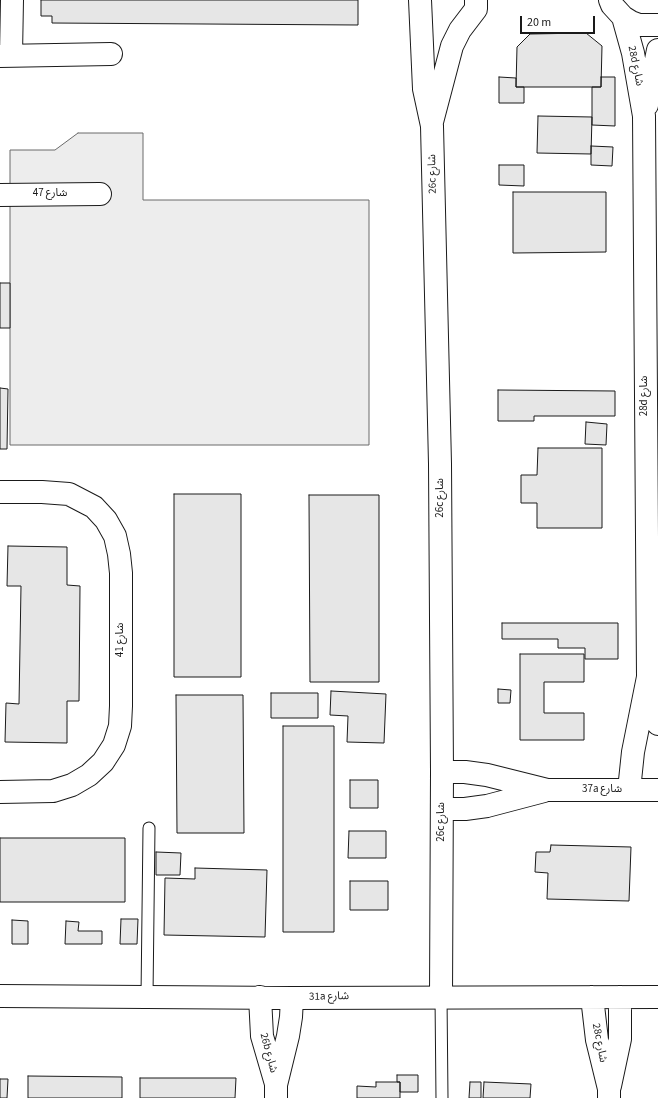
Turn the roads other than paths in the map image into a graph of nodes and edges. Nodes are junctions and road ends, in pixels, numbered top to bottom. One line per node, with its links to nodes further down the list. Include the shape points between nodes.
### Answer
1 (12, 0): 8 (street)
2 (420, 0): 10 (street, 26c شارع, via 424,89)
3 (476, 0): 10 (street, via 476,9 452,46)
4 (616, 8): 5 (street, via 639,25); 9 (street, 28d شارع, via 633,53)
5 (658, 25)
6 (658, 50): 9 (street, 28d شارع)
7 (111, 54): 8 (street)
8 (5, 55)
9 (644, 116): 13 (street, 28d شارع)
10 (432, 126): 18 (street, 26c شارع, via 440,464)
11 (0, 194): 12 (street, شارع 47)
12 (100, 194)
13 (652, 320): 14 (street, 28d شارع)
14 (652, 468): 16 (street, 28d شارع)
15 (0, 492): 22 (street, شارع 41, via 69,494 94,507 106,520 115,536 121,573 121,706 120,726 114,745 103,762 89,776 72,785 53,791)
16 (648, 677): 17 (street); 20 (street, via 634,744)
17 (658, 724)
18 (442, 772): 19 (street, via 487,775); 23 (street, 26c شارع)
19 (547, 790): 20 (street, 37a شارع); 23 (street, via 487,806)
20 (629, 790): 21 (street, 37a شارع)
21 (658, 790)
22 (0, 792)
23 (442, 810): 27 (street, 26c شارع)
24 (149, 828): 26 (lane)
25 (0, 996): 26 (street, 31a شارع)
26 (147, 996): 31 (street, 31a شارع)
27 (441, 996): 28 (street, 31a شارع); 32 (street, 31a شارع); 35 (lane)
28 (592, 997): 29 (street, 31a شارع); 34 (street, 28c شارع, via 597,1040)
29 (620, 997): 30 (street, 31a شارع); 34 (street, 28c شارع, via 620,1039)
30 (658, 997)
31 (260, 998): 32 (street, 31a شارع); 33 (street, 26b شارع, via 262,1036)
32 (292, 998): 33 (street, 26b شارع, via 288,1036)
33 (276, 1092)
34 (609, 1093)
35 (442, 1098)

